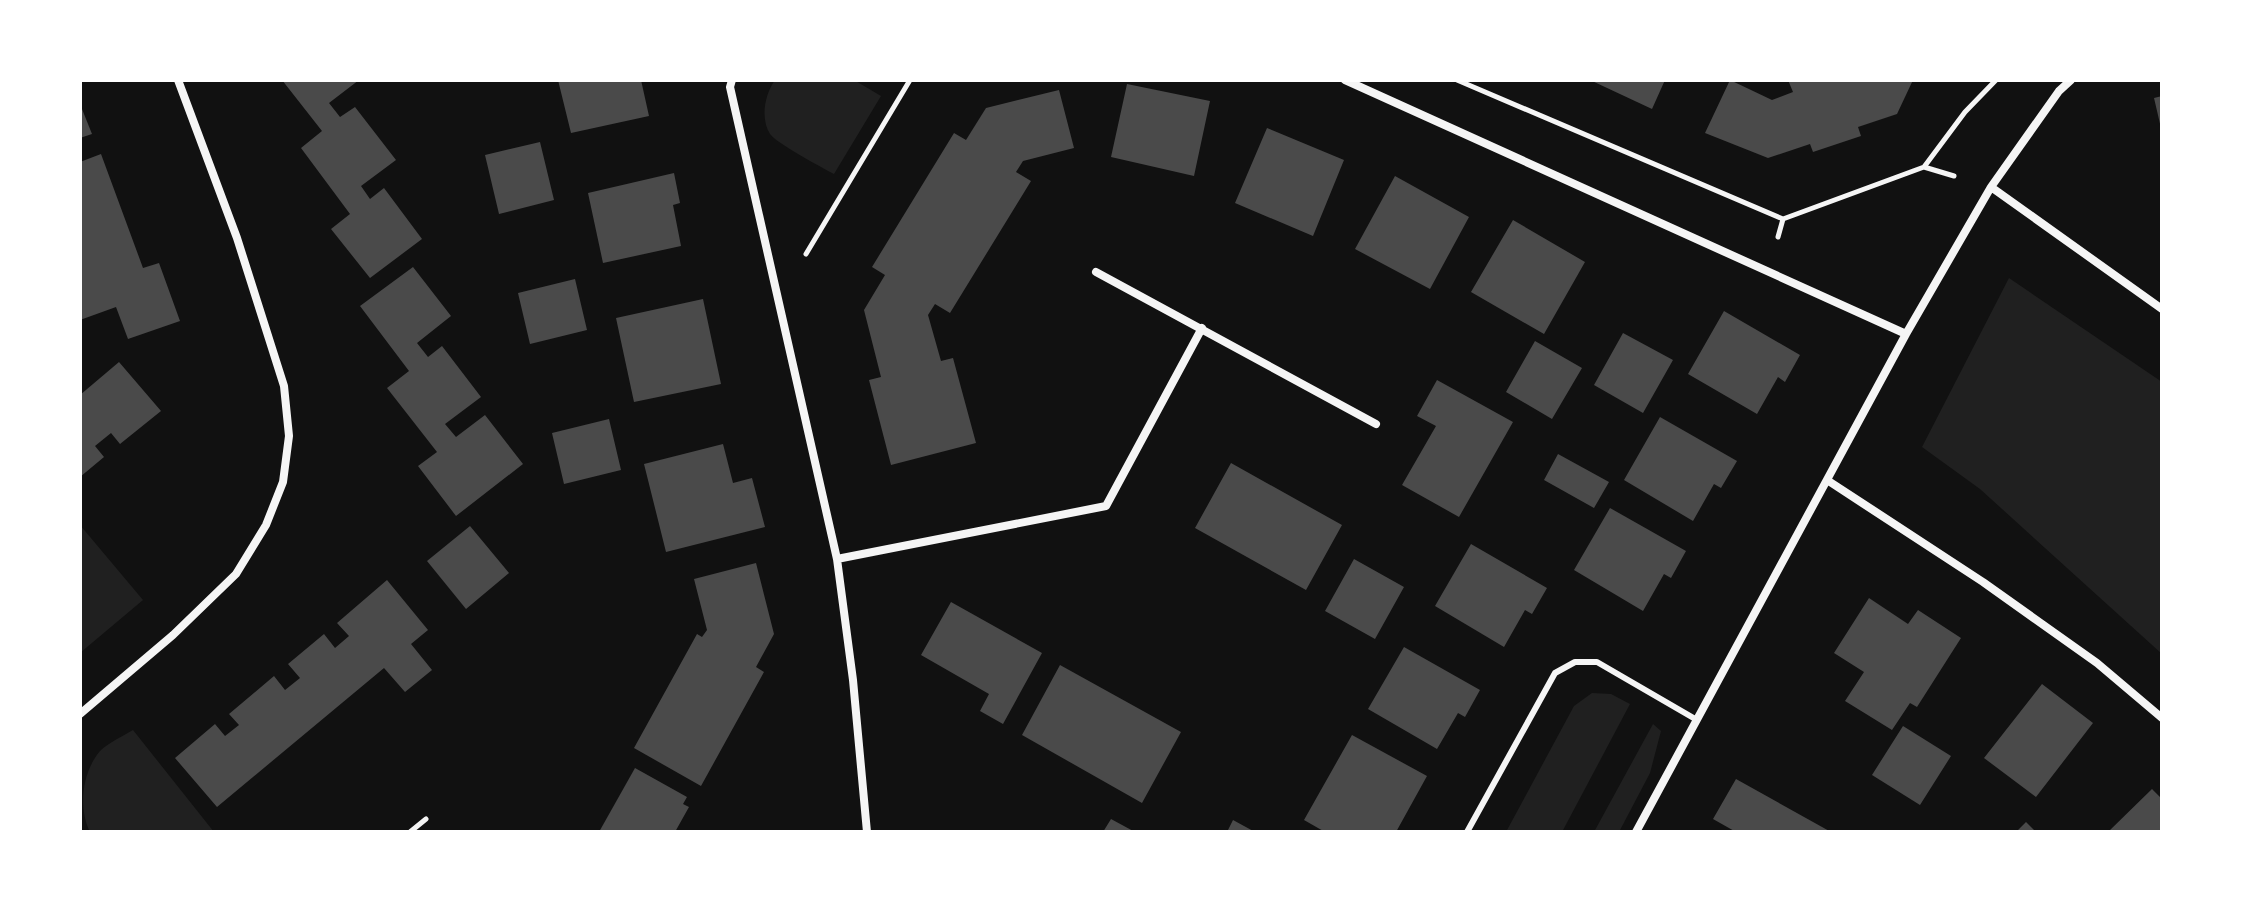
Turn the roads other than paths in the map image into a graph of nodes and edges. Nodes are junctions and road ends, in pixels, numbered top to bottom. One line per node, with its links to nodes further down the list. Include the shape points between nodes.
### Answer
1 (178, 80): 13 (street, via 237,238 284,386 289,436 283,482 266,525 236,574)
2 (732, 80): 12 (street)
3 (1345, 80): 9 (street)
4 (2071, 80): 5 (street)
5 (1991, 187): 7 (street); 9 (street)
6 (1096, 272): 8 (street)
7 (2162, 309)
8 (1202, 328): 10 (street); 12 (street, via 1106,506)
9 (1906, 334): 11 (street)
10 (1376, 424)
11 (1827, 480): 14 (street, via 2085,654); 15 (street)
12 (837, 559): 16 (street)
13 (80, 714)
14 (2162, 718)
15 (1697, 720): 17 (lane, via 1597,662 1575,662 1555,673); 18 (street)
16 (867, 832)
17 (1467, 832)
18 (1636, 832)

